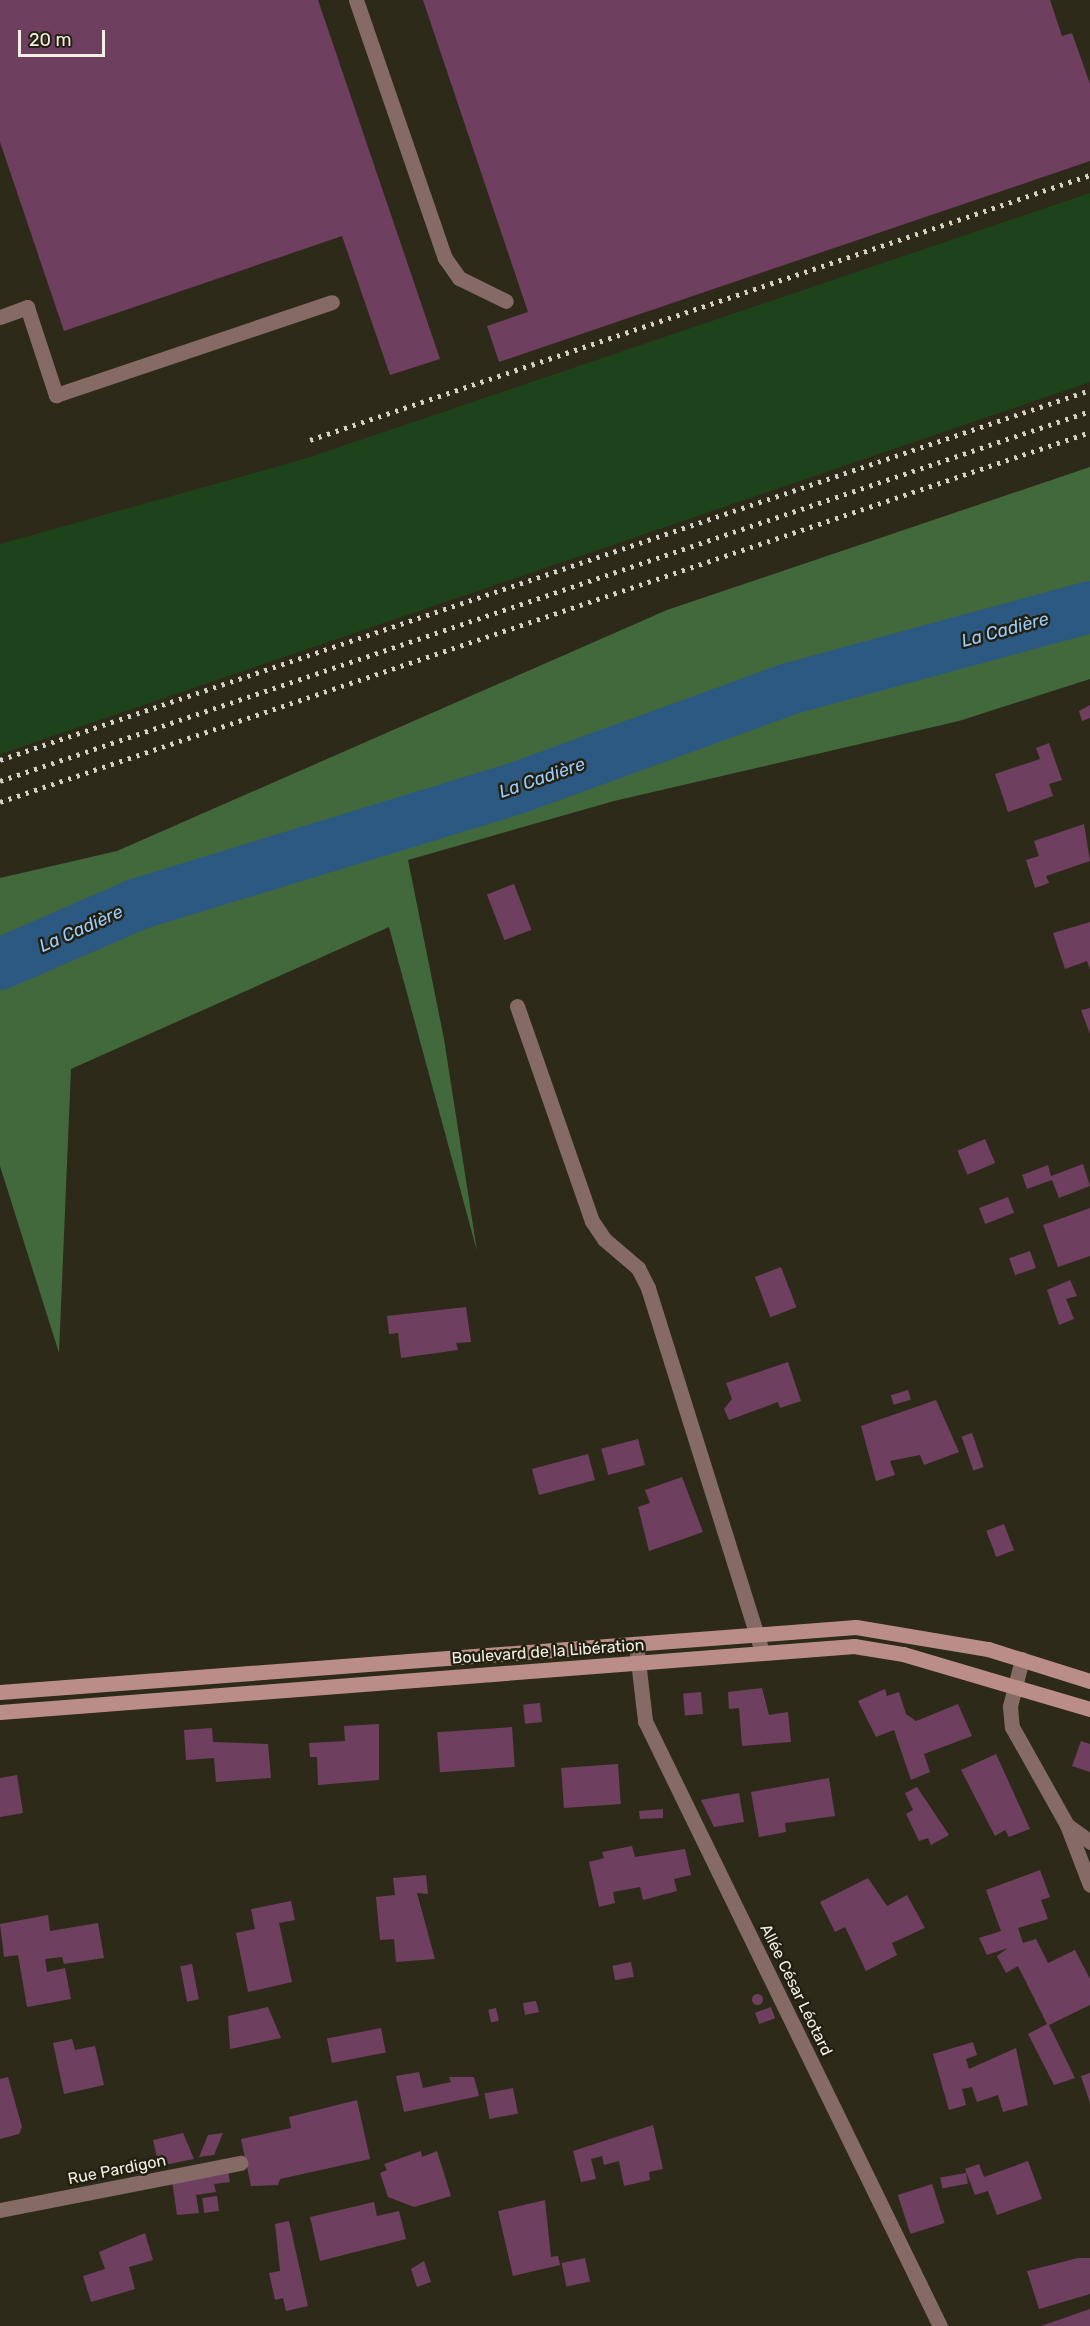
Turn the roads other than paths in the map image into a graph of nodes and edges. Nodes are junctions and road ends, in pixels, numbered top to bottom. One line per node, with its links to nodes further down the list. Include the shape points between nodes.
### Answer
1 (356, 0): 2 (street, via 445,258 459,278)
2 (506, 301)
3 (332, 302): 4 (street, via 56,395 27,307)
4 (0, 316)
5 (517, 1006): 6 (street, via 592,1221 604,1239 638,1268 648,1288)
6 (756, 1633): 7 (street, Boulevard de la Libération); 8 (street); 9 (street, Boulevard de la Libération, via 879,1627)
7 (636, 1644): 10 (street, Allée César Léotard); 13 (street, Boulevard de la Libération)
8 (762, 1652): 10 (street, Boulevard de la Libération); 12 (street, Boulevard de la Libération, via 880,1648)
9 (1022, 1659): 11 (street, Boulevard de la Libération); 12 (street)
10 (639, 1664): 15 (street, Boulevard de la Libération); 21 (street, Allée César Léotard, via 645,1721)
11 (1090, 1681)
12 (1014, 1686): 14 (street, Boulevard de la Libération); 16 (street, via 1012,1727)
13 (0, 1692)
14 (1090, 1709)
15 (0, 1712)
16 (1067, 1825): 17 (street); 18 (street)
17 (1090, 1842)
18 (1090, 1885)
19 (240, 2163): 20 (street, Rue Pardigon)
20 (0, 2210)
21 (940, 2326)

